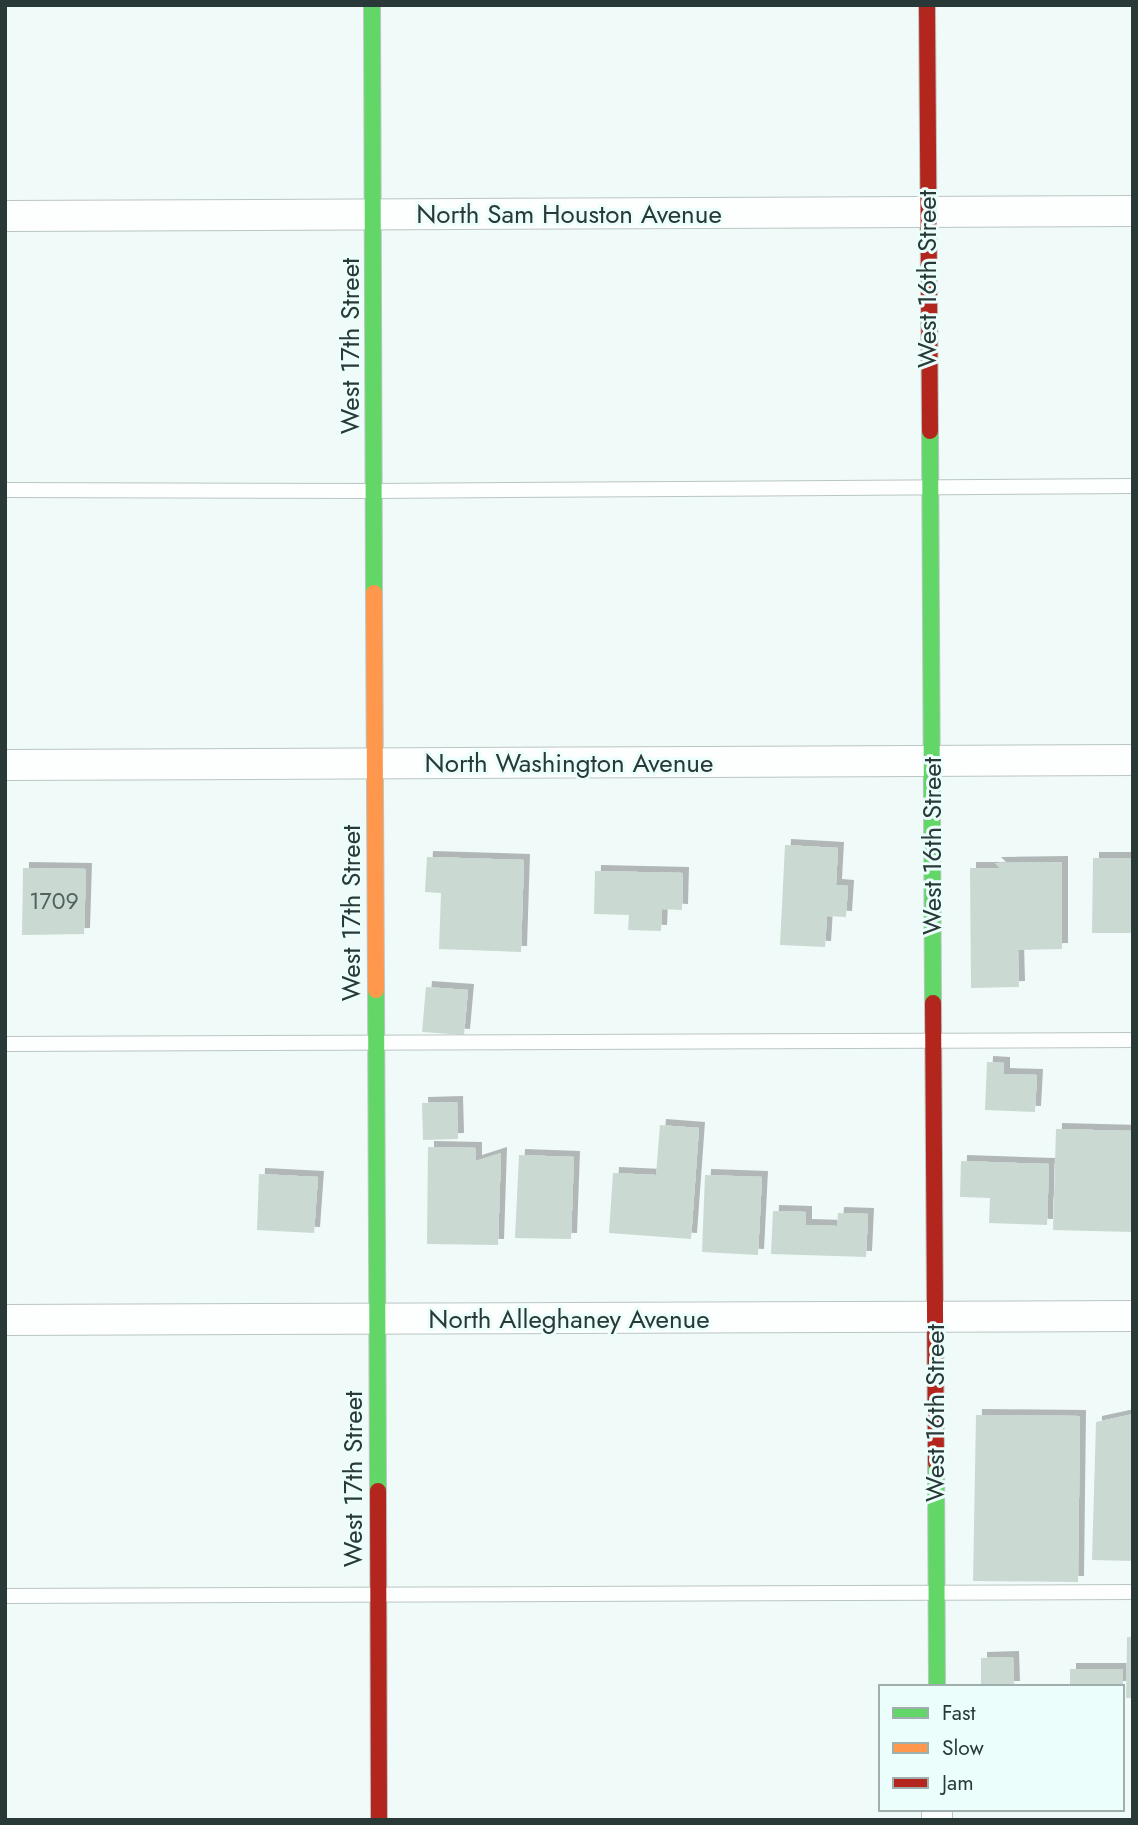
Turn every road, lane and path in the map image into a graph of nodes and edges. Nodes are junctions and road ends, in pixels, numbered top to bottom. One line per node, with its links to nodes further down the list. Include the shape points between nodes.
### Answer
1 (372, 5): 5 (street, West 17th Street)
2 (927, 5): 4 (street, West 16th Street)
3 (1133, 211): 4 (street, North Sam Houston Avenue)
4 (926, 212): 5 (street, North Sam Houston Avenue); 8 (street, West 16th Street)
5 (374, 214): 6 (street, North Sam Houston Avenue); 10 (street, West 17th Street)
6 (5, 216)
7 (1133, 486): 8 (lane)
8 (929, 488): 10 (lane); 12 (street, West 16th Street)
9 (5, 490): 10 (lane)
10 (375, 491): 13 (street, West 17th Street)
11 (1133, 760): 12 (street, North Washington Avenue)
12 (932, 761): 13 (street, North Washington Avenue); 15 (street, West 16th Street)
13 (376, 764): 14 (street, North Washington Avenue); 17 (street, West 17th Street)
14 (5, 765)
15 (933, 1039): 16 (lane); 17 (lane); 20 (street, West 16th Street)
16 (1133, 1040)
17 (376, 1042): 18 (lane); 22 (street, West 17th Street)
18 (5, 1044)
19 (1133, 1316): 20 (street, North Alleghaney Avenue)
20 (934, 1317): 22 (street, North Alleghaney Avenue); 24 (street, West 16th Street)
21 (5, 1320): 22 (street, North Alleghaney Avenue)
22 (377, 1320): 25 (street, West 17th Street)
23 (1133, 1592): 24 (lane)
24 (936, 1593): 25 (lane); 27 (street, West 16th Street)
25 (377, 1594): 26 (lane); 28 (street, West 17th Street)
26 (5, 1596)
27 (937, 1685)
28 (379, 1820)

